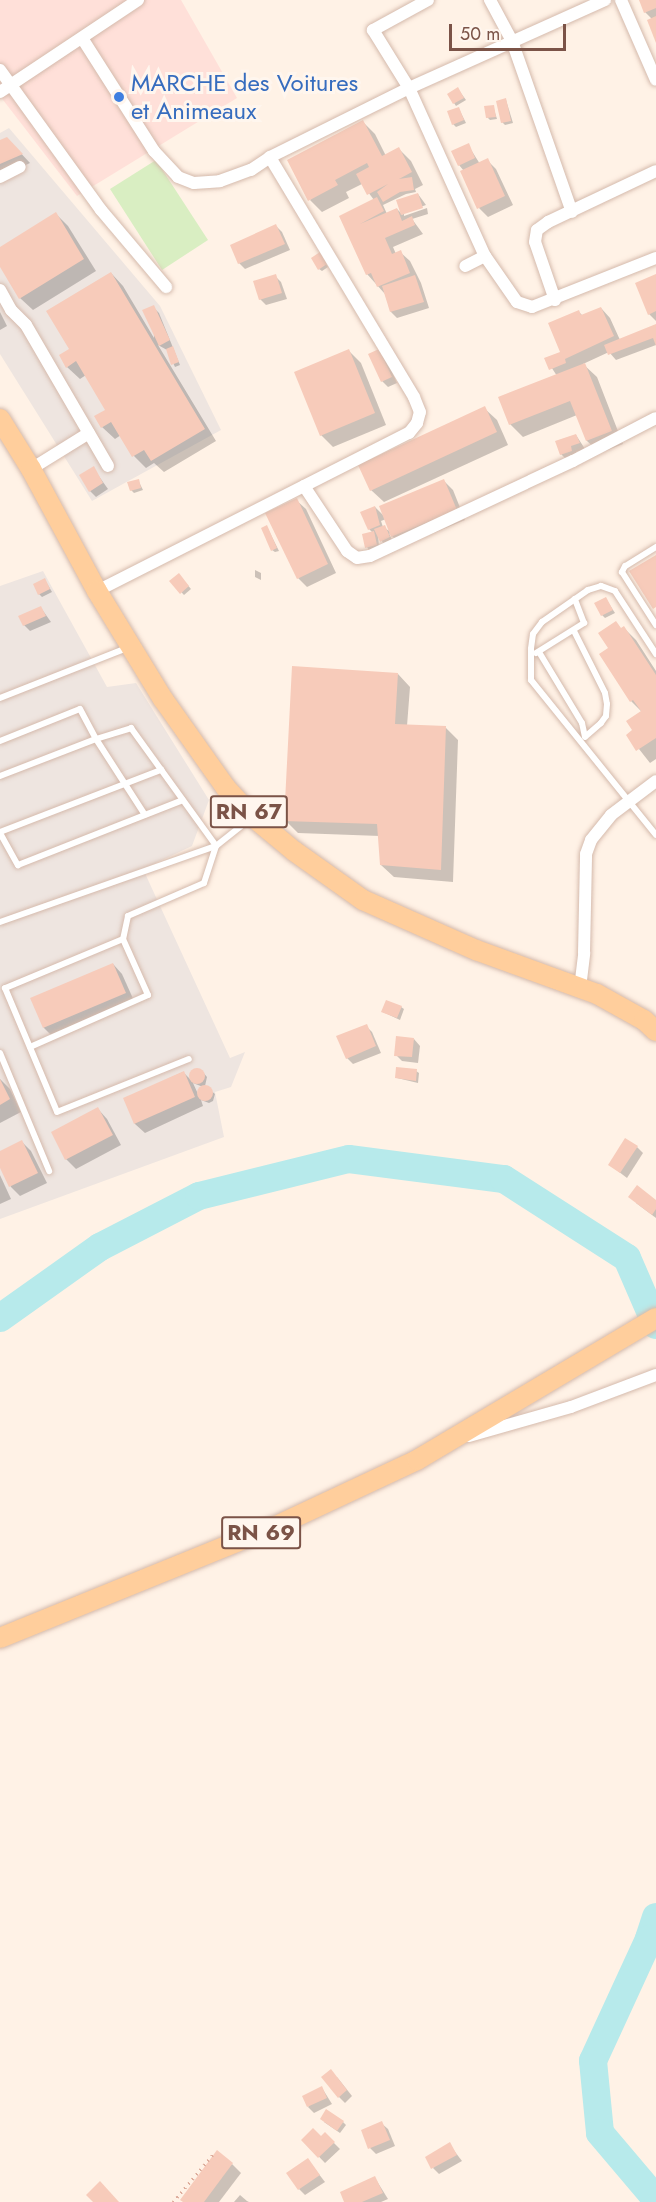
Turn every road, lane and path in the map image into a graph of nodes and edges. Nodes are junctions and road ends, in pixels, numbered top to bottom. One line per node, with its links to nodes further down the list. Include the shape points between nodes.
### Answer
1 (138, 0): 6 (street)
2 (428, 0): 11 (street, via 373,30)
3 (490, 0): 7 (street)
4 (605, 0): 7 (street)
5 (621, 0): 9 (street)
6 (81, 38): 10 (street); 12 (street, via 154,151 178,177 194,183 220,181 251,170)
7 (512, 41): 11 (street); 16 (street)
8 (0, 70): 10 (street)
9 (656, 80)
10 (5, 88): 20 (street)
11 (409, 88): 12 (street); 17 (street)
12 (270, 157): 28 (street, via 420,412 409,433)
13 (20, 167): 15 (street)
14 (656, 171): 16 (street)
15 (0, 177)
16 (572, 212): 22 (street, via 537,230 535,242)
17 (485, 256): 19 (street); 22 (street, via 517,302 532,307)
18 (656, 258): 22 (street)
19 (465, 266)
20 (166, 287)
21 (0, 290): 25 (street, via 11,310 26,325)
22 (555, 300)
23 (656, 418): 28 (street, via 370,556 357,558 347,551)
24 (0, 419): 27 (main road, RN 67)
25 (89, 433): 26 (street); 27 (street)
26 (108, 466)
27 (31, 469): 30 (main road, RN 67)
28 (304, 486): 30 (street)
29 (656, 547): 32 (lane, via 625,566 622,572)
30 (97, 591): 34 (main road, RN 67)
31 (575, 599): 33 (lane, via 584,623); 36 (lane, via 601,586 615,591); 37 (lane, via 542,622 533,634)
32 (656, 625)
33 (574, 631): 35 (lane); 40 (lane, via 607,704 606,716)
34 (130, 646): 38 (lane); 49 (main road, RN 67, via 226,788)
35 (539, 652): 37 (lane); 40 (lane, via 582,723)
36 (656, 654)
37 (531, 656): 40 (lane, via 531,680)
38 (0, 698)
39 (96, 739): 41 (lane, via 80,709); 42 (lane, via 130,728); 43 (lane); 45 (lane)
40 (583, 739): 47 (lane)
41 (0, 741)
42 (161, 770): 45 (lane); 46 (lane)
43 (0, 776)
44 (656, 781): 47 (street)
45 (125, 783): 48 (lane); 50 (lane)
46 (183, 800): 48 (lane); 52 (lane)
47 (631, 801): 51 (lane); 55 (street, via 598,829 586,854)
48 (145, 815): 50 (lane, via 18,865)
49 (253, 817): 52 (lane); 55 (main road, RN 67, via 363,900 476,950)
50 (0, 832)
51 (656, 835)
52 (216, 846): 53 (lane); 54 (lane, via 204,883 128,916)
53 (0, 922)
54 (123, 939): 57 (lane, via 148,994); 57 (lane, via 5,988)
55 (580, 988): 56 (main road, RN 67, via 636,1015)
56 (656, 1031)
57 (30, 1047): 59 (lane, via 57,1112)
58 (0, 1053): 60 (lane)
59 (189, 1059)
60 (49, 1171)
61 (656, 1318): 63 (main road, RN 69)
62 (656, 1375): 63 (street, via 571,1407)
63 (445, 1443): 64 (main road, RN 69, via 274,1527)
64 (0, 1638)
65 (215, 2152): 66 (path)
66 (173, 2202)

